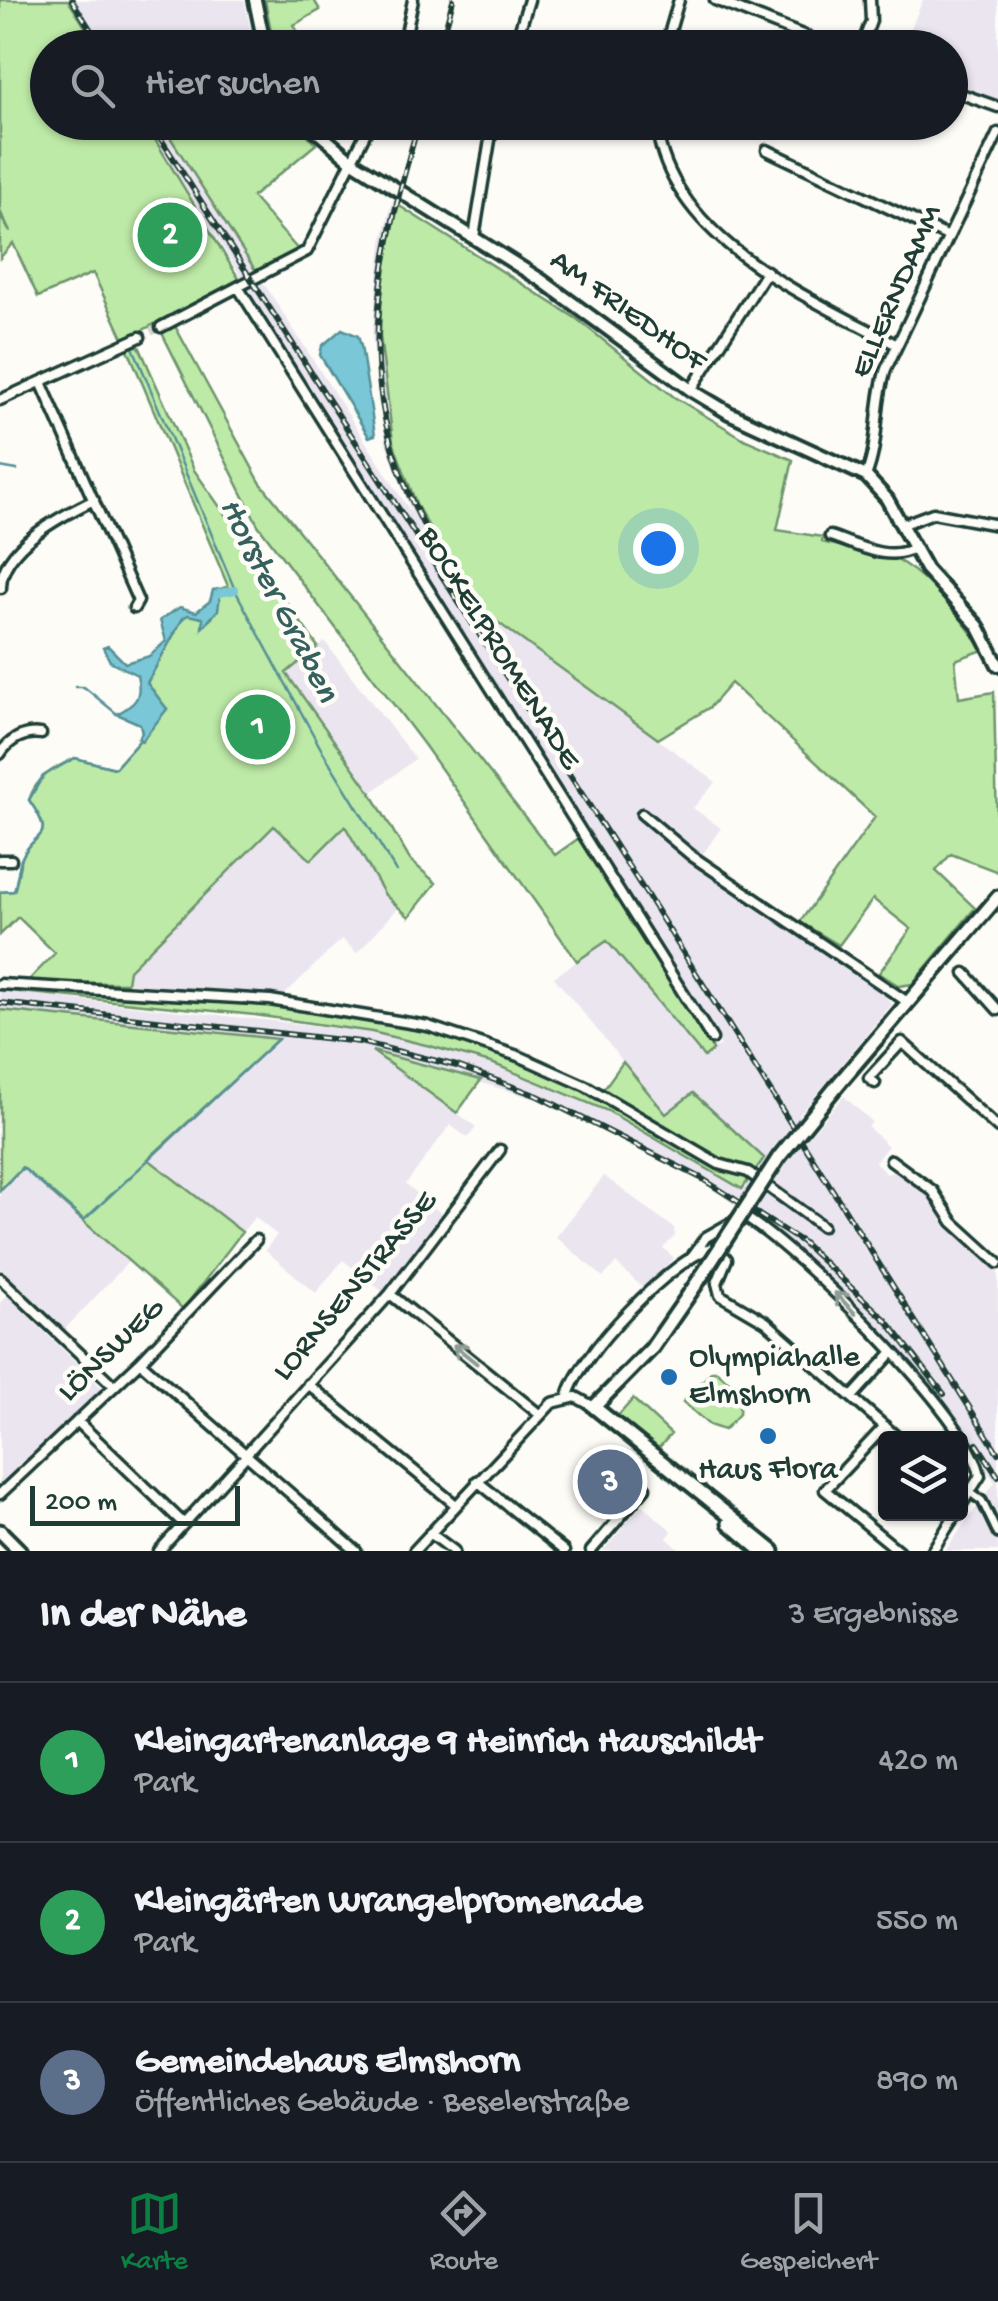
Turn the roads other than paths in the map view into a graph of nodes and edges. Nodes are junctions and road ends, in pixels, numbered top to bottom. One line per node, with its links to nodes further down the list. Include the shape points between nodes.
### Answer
1 (255, 0): 7 (street)
2 (412, 0): 8 (street)
3 (529, 0): 9 (street)
4 (679, 0): 10 (street)
5 (715, 0): 11 (street)
6 (870, 0): 12 (street)
7 (261, 30)
8 (406, 30)
9 (520, 30)
10 (670, 30)
11 (791, 30)
12 (867, 30)
13 (968, 97): 14 (street)
14 (998, 108)
15 (998, 134): 22 (street, ELLERNDAMM)
16 (327, 140): 21 (street, AM FRIEDHOF)
17 (362, 140): 21 (street)
18 (490, 140): 23 (street)
19 (659, 140): 24 (street, via 681,195)
20 (767, 150): 22 (street)
21 (353, 162): 23 (street, AM FRIEDHOF); 25 (street, via 307,251)
22 (949, 237): 28 (street, ELLERNDAMM)
23 (474, 238): 30 (street, AM FRIEDHOF, via 557,290)
24 (767, 272): 28 (street); 30 (street)
25 (238, 287): 26 (street); 51 (street, BOCKELPROMENADE)
26 (161, 327)
27 (140, 337): 29 (street)
28 (896, 345): 32 (street, ELLERNDAMM, via 878,392 875,455)
29 (41, 382): 31 (street); 33 (street)
30 (691, 390): 32 (street, AM FRIEDHOF)
31 (0, 400)
32 (866, 476): 35 (street, AM FRIEDHOF)
33 (94, 500): 38 (street, via 38,528 1,574); 39 (street, via 138,600)
34 (998, 525): 35 (street, via 933,513)
35 (901, 526): 37 (street, AM FRIEDHOF)
36 (830, 536): 37 (street, via 886,554)
37 (912, 549): 40 (street, AM FRIEDHOF, via 978,626)
38 (1, 588)
39 (134, 608)
40 (998, 665)
41 (41, 734): 42 (street, via 7,743)
42 (0, 754)
43 (642, 814): 49 (street, via 692,856)
44 (0, 860): 45 (street)
45 (11, 860)
46 (998, 896): 49 (main road)
47 (965, 973): 50 (street)
48 (0, 984): 56 (street, via 270,1000 428,1026 522,1056 586,1086 719,1164 748,1172)
49 (910, 1003): 70 (main road, bridge, via 778,1157 652,1348)
50 (998, 1010)
51 (712, 1040)
52 (875, 1083): 53 (street, via 869,1078 902,1042)
53 (998, 1128)
54 (500, 1150): 63 (street, LORNSENSTRASSE)
55 (891, 1160): 61 (street, via 934,1192 952,1222)
56 (822, 1226)
57 (718, 1229): 59 (street); 60 (street); 64 (street, one-way to 57, via 766,1230 737,1216)
58 (256, 1240): 65 (street, LÖNSWEG)
59 (715, 1247): 60 (street); 69 (street, via 727,1259 717,1284 724,1298 766,1322)
60 (693, 1255): 68 (street, via 664,1274 577,1372)
61 (998, 1263)
62 (0, 1278): 67 (street)
63 (390, 1294): 66 (street, LORNSENSTRASSE); 71 (street, one-way to 63)
64 (891, 1354): 69 (street); 79 (street, via 978,1460 980,1476)
65 (140, 1362): 67 (street, LÖNSWEG); 75 (street)
66 (308, 1384): 75 (street, LORNSENSTRASSE); 82 (street)
67 (114, 1386): 72 (street, LÖNSWEG)
68 (568, 1397): 70 (street); 71 (street)
69 (852, 1397): 73 (street)
70 (594, 1406): 80 (main road)
71 (539, 1414): 76 (street)
72 (77, 1421): 78 (street, LÖNSWEG); 84 (street)
73 (884, 1426): 74 (street); 97 (street, via 824,1490)
74 (890, 1431)
75 (246, 1455): 84 (street, LORNSENSTRASSE); 90 (street)
76 (477, 1481): 82 (street); 93 (street)
77 (645, 1488): 94 (street)
78 (0, 1494)
79 (971, 1494): 81 (street); 87 (street, via 982,1501)
80 (705, 1498): 95 (main road); 96 (main road)
81 (968, 1498)
82 (456, 1505): 86 (street)
83 (951, 1521): 98 (street)
84 (184, 1523): 88 (street, LORNSENSTRASSE)
85 (0, 1531): 89 (main road)
86 (430, 1533): 91 (street); 92 (street)
87 (998, 1534)
88 (161, 1550)
89 (20, 1551)
90 (356, 1551)
91 (414, 1551)
92 (454, 1551)
93 (564, 1551)
94 (591, 1551)
95 (762, 1551)
96 (774, 1551)
97 (898, 1551)
98 (932, 1551)

